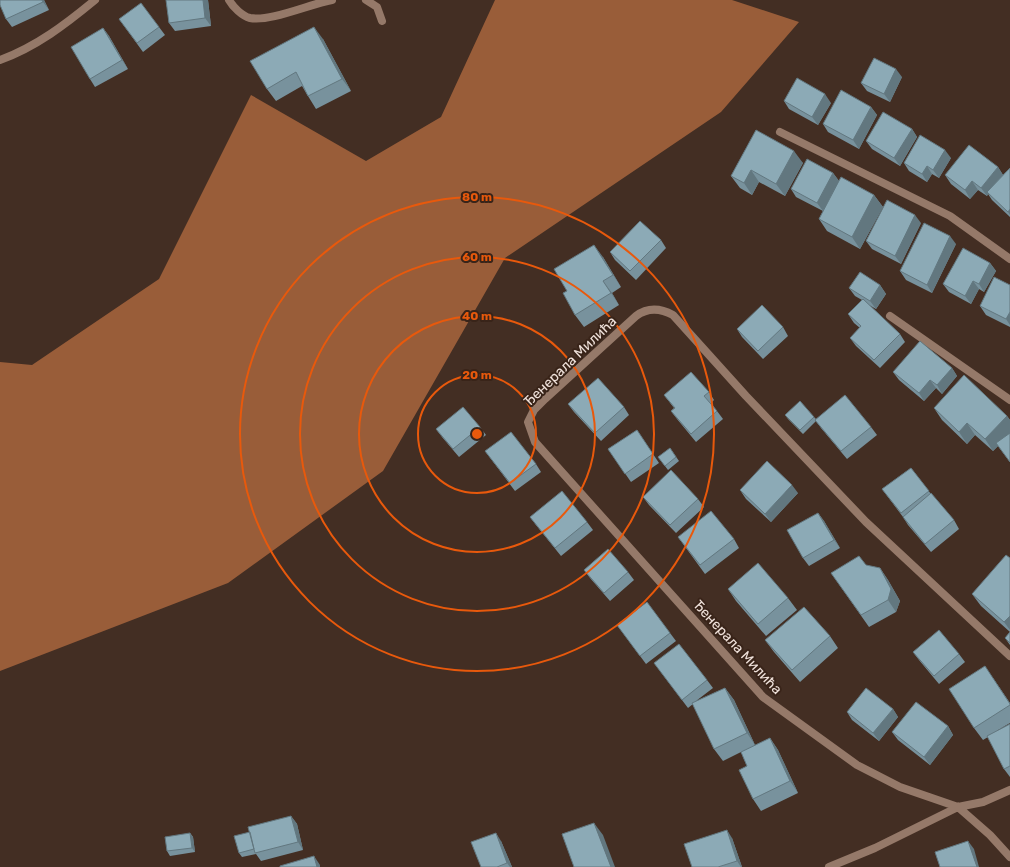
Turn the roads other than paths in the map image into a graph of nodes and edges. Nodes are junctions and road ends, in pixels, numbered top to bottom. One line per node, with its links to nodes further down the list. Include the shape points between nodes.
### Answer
1 (95, 0): 6 (street, via 62,27 14,55)
2 (229, 0): 3 (street, via 241,14 256,19)
3 (332, 0)
4 (366, 0): 5 (street, via 377,7)
5 (382, 21)
6 (0, 60)
7 (780, 132): 8 (street, via 950,216)
8 (1010, 259)
9 (890, 316): 10 (street)
10 (1010, 400)
11 (1010, 656): 13 (street, Ђенерала Милића, via 866,522 665,311 644,310 636,316 534,410 528,422 535,442 763,697 857,765 900,787)
12 (1010, 790): 13 (street, via 983,802)
13 (958, 807): 14 (street); 15 (street, via 875,848)
14 (1010, 857)
15 (829, 867)

